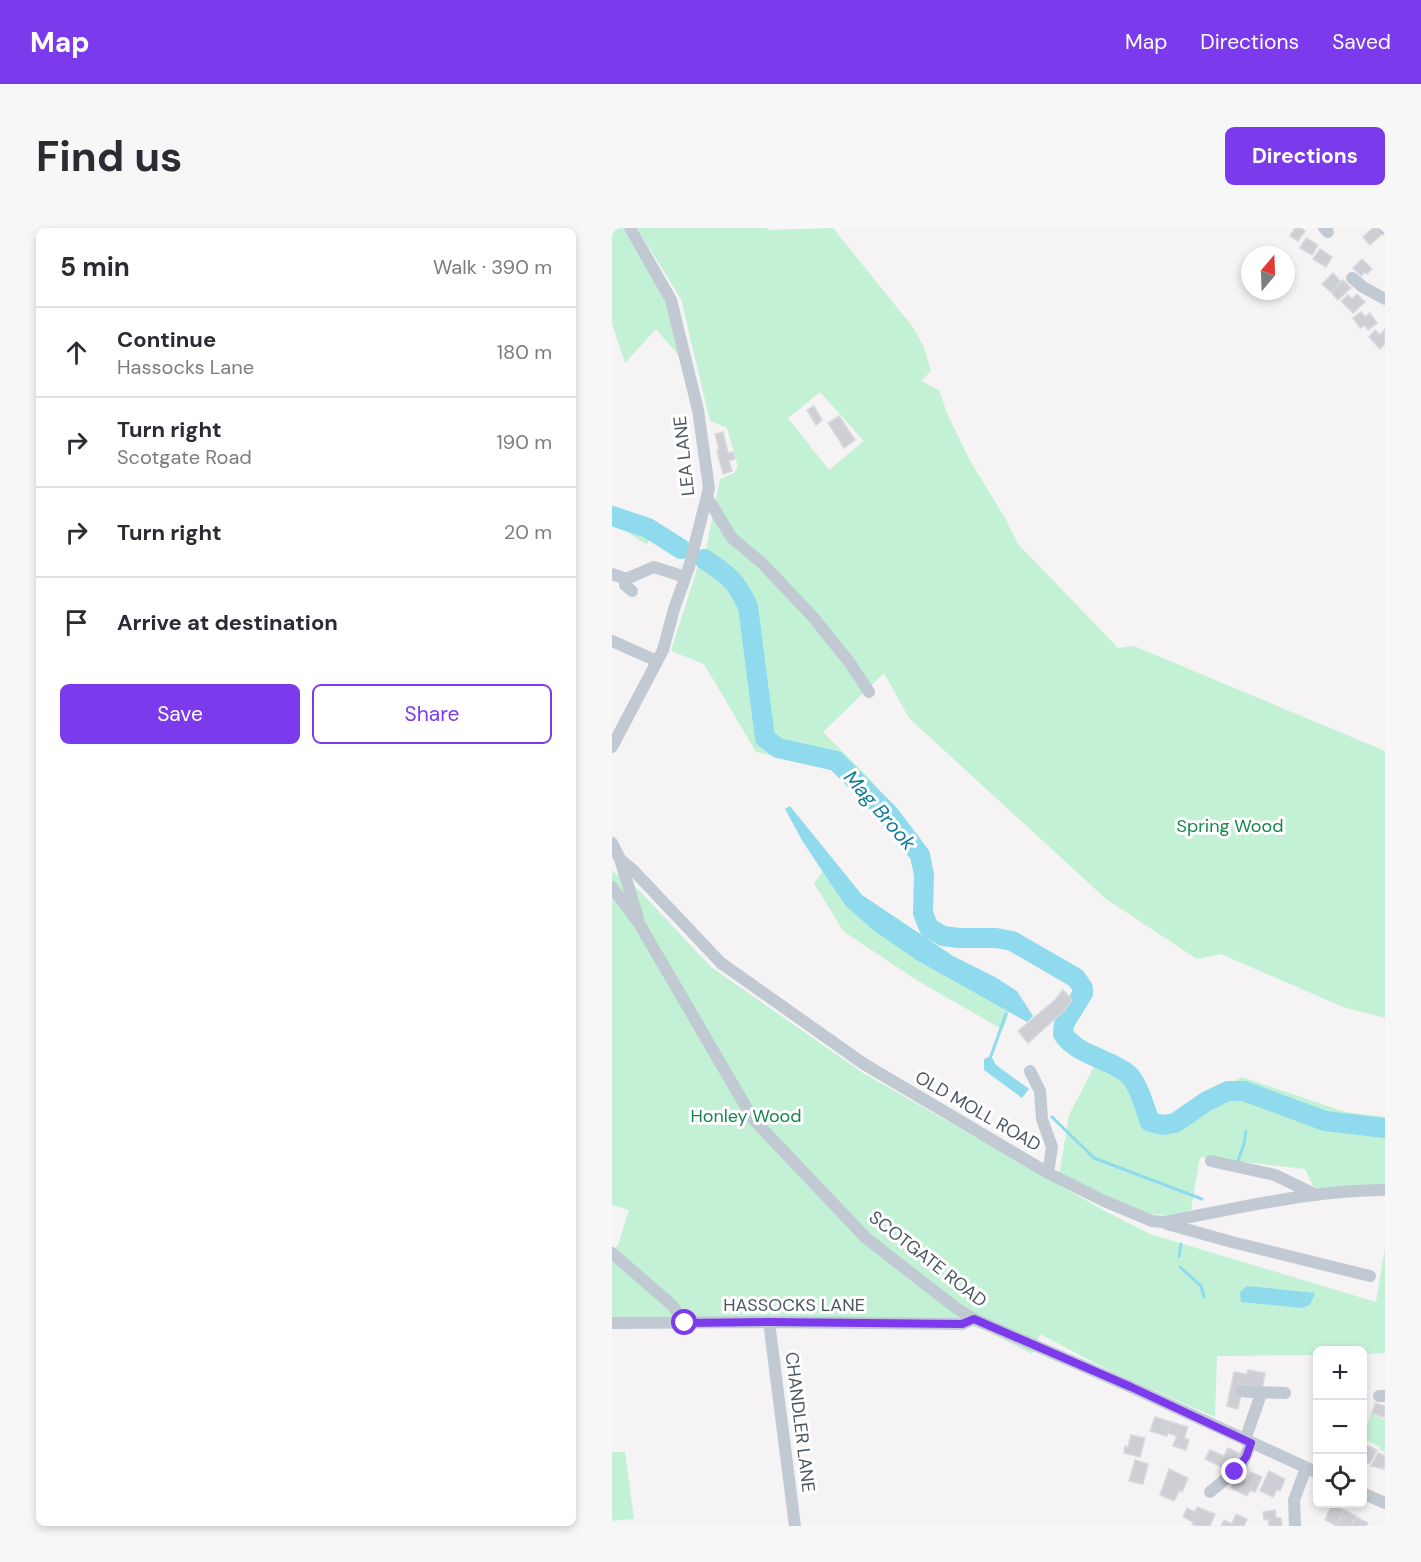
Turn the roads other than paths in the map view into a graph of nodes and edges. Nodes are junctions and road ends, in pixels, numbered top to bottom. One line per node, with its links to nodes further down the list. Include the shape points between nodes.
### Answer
1 (630, 228): 4 (street, LEA LANE, via 671,300 698,410)
2 (1352, 278): 3 (street)
3 (1383, 301)
4 (708, 499): 6 (street, LEA LANE); 11 (street, via 732,538 763,564 813,617)
5 (612, 574): 7 (street)
6 (685, 577): 7 (street, via 654,567); 10 (street, LEA LANE)
7 (626, 579): 8 (street, via 625,585)
8 (632, 591)
9 (612, 641): 10 (street)
10 (657, 661): 12 (street, LEA LANE)
11 (869, 692)
12 (612, 747)
13 (612, 843): 14 (street)
14 (620, 859): 16 (street); 19 (street, OLD MOLL ROAD, via 721,963 864,1064)
15 (612, 887): 16 (street)
16 (640, 925): 25 (street, SCOTGATE ROAD, via 753,1119 866,1238)
17 (1030, 1071): 19 (street, via 1040,1091 1042,1119 1052,1147)
18 (1211, 1161): 21 (street, via 1275,1175)
19 (1048, 1173): 22 (street, OLD MOLL ROAD, via 1104,1201)
20 (1385, 1190): 21 (street, OLD MOLL ROAD)
21 (1316, 1195): 22 (street, OLD MOLL ROAD)
22 (1163, 1222): 24 (street)
23 (612, 1253): 28 (street, via 672,1305)
24 (1370, 1275)
25 (974, 1319): 26 (street, HASSOCKS LANE, via 962,1324); 32 (street, SCOTGATE ROAD)
26 (769, 1322): 28 (street, HASSOCKS LANE); 37 (street, CHANDLER LANE)
27 (612, 1323): 28 (street, HASSOCKS LANE)
28 (685, 1323)
29 (1242, 1391): 31 (street)
30 (1285, 1393): 31 (street)
31 (1261, 1394): 32 (street)
32 (1248, 1442): 33 (street, SCOTGATE ROAD); 34 (street, via 1241,1466)
33 (1312, 1471): 38 (street, via 1294,1500)
34 (1210, 1492)
35 (1367, 1495): 36 (street)
36 (1385, 1503)
37 (795, 1526)
38 (1295, 1526)

